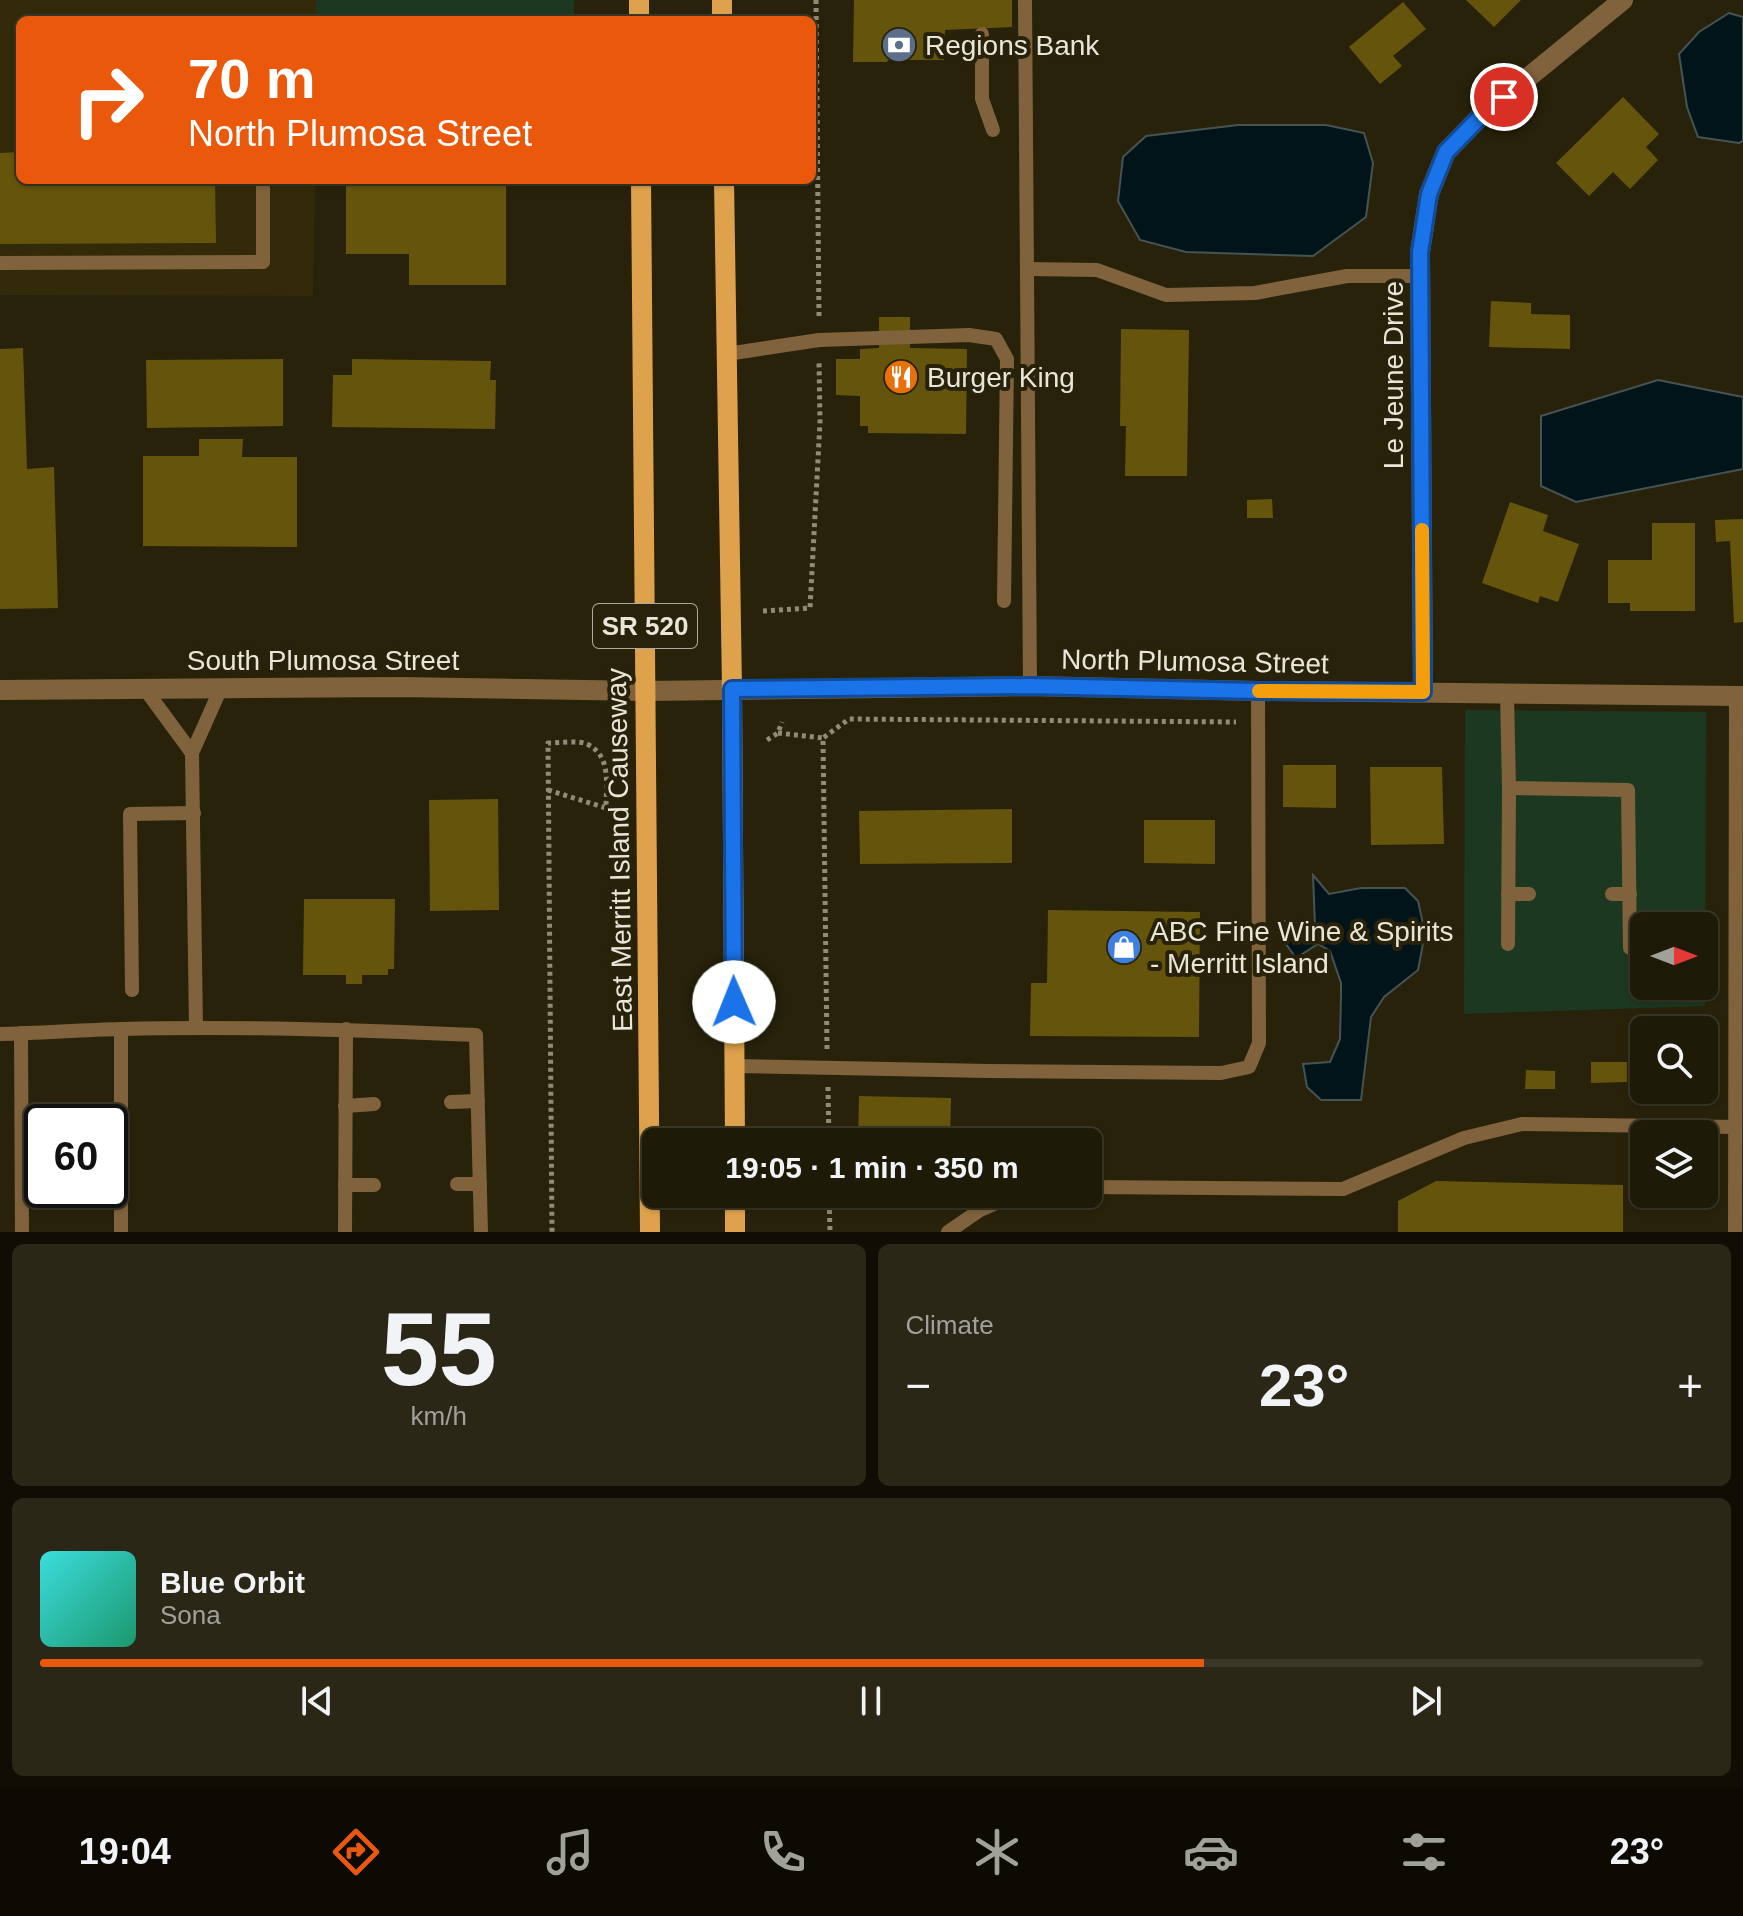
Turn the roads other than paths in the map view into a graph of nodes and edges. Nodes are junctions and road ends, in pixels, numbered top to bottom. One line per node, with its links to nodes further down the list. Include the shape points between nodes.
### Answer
1 (1025, 0): 9 (lane)
2 (1623, 0): 10 (street, Le Jeune Drive, via 1481,116 1446,152 1429,194)
3 (982, 34): 4 (lane, via 982,99)
4 (993, 130)
5 (263, 184): 8 (lane, via 263,262)
6 (641, 184): 18 (main road, East Merritt Island Causeway / SR 520)
7 (724, 184): 11 (main road, SR 520)
8 (0, 263)
9 (1027, 269): 10 (lane, via 1097,270 1166,295 1255,293 1347,276); 13 (lane)
10 (1420, 276): 20 (street, Le Jeune Drive)
11 (727, 354): 12 (lane, via 819,340 969,335 996,339 1007,359); 16 (main road, SR 520)
12 (1004, 601)
13 (1030, 686): 16 (street, North Plumosa Street); 19 (street, North Plumosa Street)
14 (221, 688): 15 (street, South Plumosa Street); 18 (street, South Plumosa Street); 23 (lane)
15 (145, 689): 17 (street, South Plumosa Street); 23 (lane)
16 (732, 689): 18 (street, North Plumosa Street); 39 (main road, SR 520)
17 (0, 690)
18 (646, 691): 57 (main road, East Merritt Island Causeway / SR 520)
19 (1258, 691): 20 (street, North Plumosa Street); 39 (lane, via 1259,1043 1249,1067 1221,1073)
20 (1423, 692): 21 (street, North Plumosa Street)
21 (1507, 693): 22 (street, North Plumosa Street); 24 (lane)
22 (1740, 696): 26 (lane)
23 (192, 753): 25 (lane)
24 (1509, 788): 27 (lane); 30 (lane, via 1628,790)
25 (194, 813): 33 (lane, via 130,814); 34 (lane)
26 (1740, 856): 44 (lane)
27 (1508, 894): 28 (lane); 32 (lane)
28 (1529, 894)
29 (1612, 894): 30 (lane)
30 (1630, 894): 31 (lane)
31 (1630, 912)
32 (1508, 944)
33 (132, 990)
34 (196, 1028): 35 (lane); 36 (lane)
35 (121, 1029): 37 (lane); 54 (lane)
36 (346, 1029): 40 (lane, via 476,1035); 43 (lane)
37 (21, 1033): 38 (lane); 53 (lane)
38 (0, 1034)
39 (734, 1066): 45 (main road, SR 520)
40 (478, 1101): 41 (lane); 47 (lane)
41 (451, 1102)
42 (374, 1104): 43 (lane)
43 (345, 1106): 48 (lane)
44 (1735, 1127): 50 (lane, via 1522,1124 1464,1138 1343,1189); 60 (lane)
45 (735, 1128)
46 (457, 1184): 47 (lane)
47 (480, 1184): 56 (lane)
48 (345, 1185): 49 (lane); 55 (lane)
49 (374, 1185)
50 (1102, 1187)
51 (735, 1208): 58 (main road)
52 (985, 1208): 59 (lane)
53 (22, 1232)
54 (121, 1232)
55 (345, 1232)
56 (481, 1232)
57 (650, 1232)
58 (735, 1232)
59 (948, 1232)
60 (1735, 1232)

